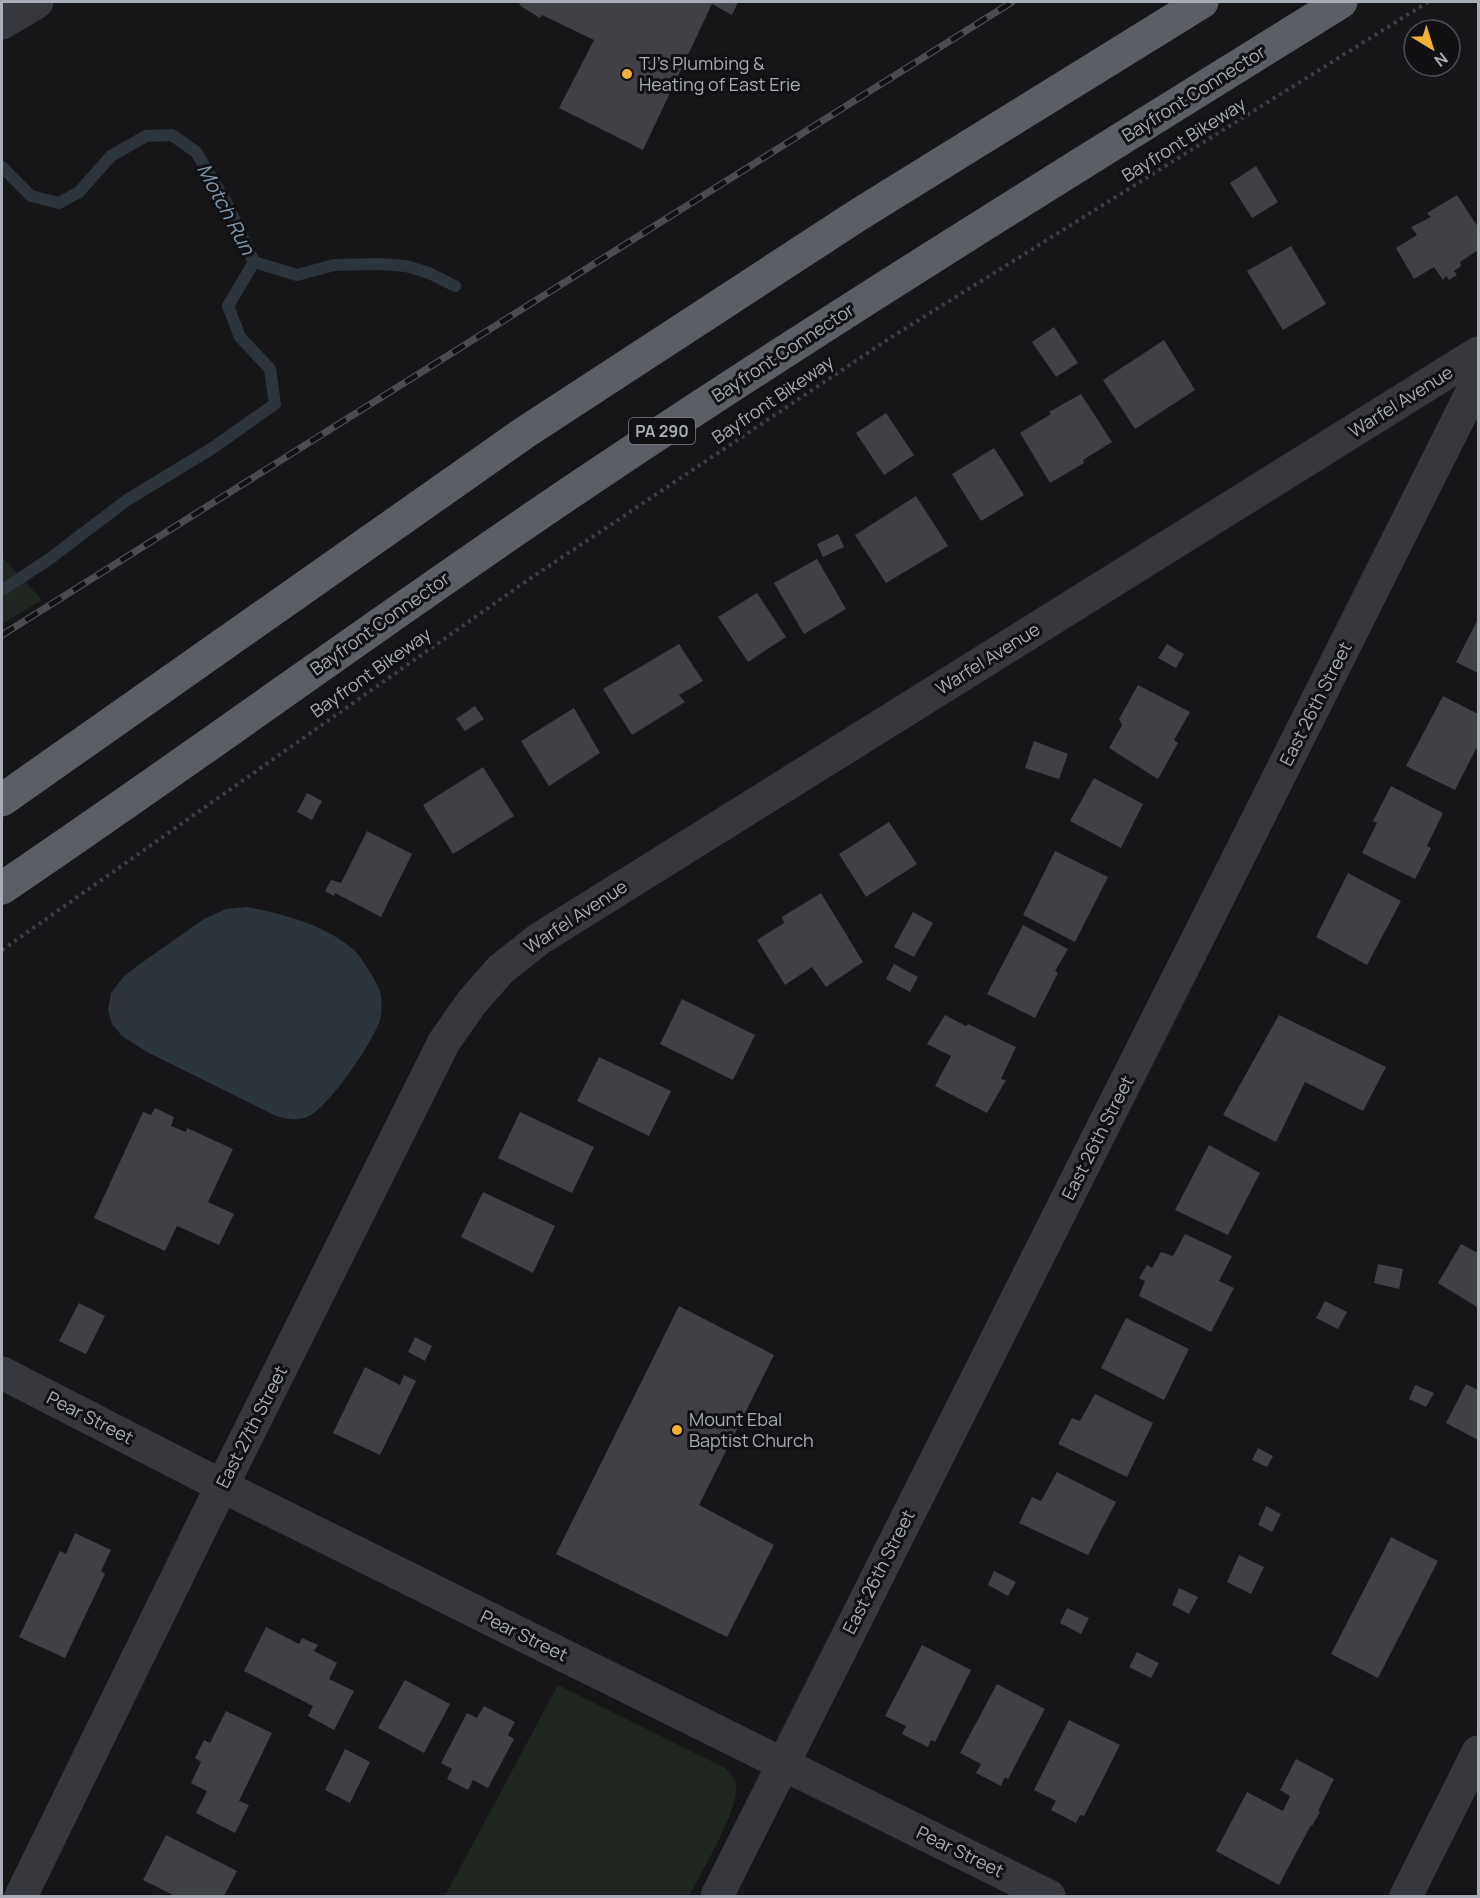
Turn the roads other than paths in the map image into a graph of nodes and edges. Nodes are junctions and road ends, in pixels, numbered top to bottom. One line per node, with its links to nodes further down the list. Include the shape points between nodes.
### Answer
1 (37, 2): 4 (street)
2 (1202, 2): 7 (highway, via 858,215 524,433)
3 (1341, 2): 8 (highway, Bayfront Connector / PA 290, via 762,364 498,541)
4 (2, 23)
5 (1479, 353): 9 (street, Warfel Avenue, via 559,926)
6 (1479, 380): 13 (street, East 26th Street)
7 (2, 800)
8 (2, 888)
9 (501, 969): 11 (street, East 27th Street, via 444,1042)
10 (2, 1372): 11 (street, Pear Street)
11 (222, 1486): 13 (street, Pear Street); 14 (street, East 27th Street)
12 (1479, 1752): 17 (street)
13 (782, 1764): 15 (street, East 26th Street); 16 (street, Pear Street)
14 (21, 1896)
15 (717, 1896)
16 (1049, 1896)
17 (1406, 1896)

